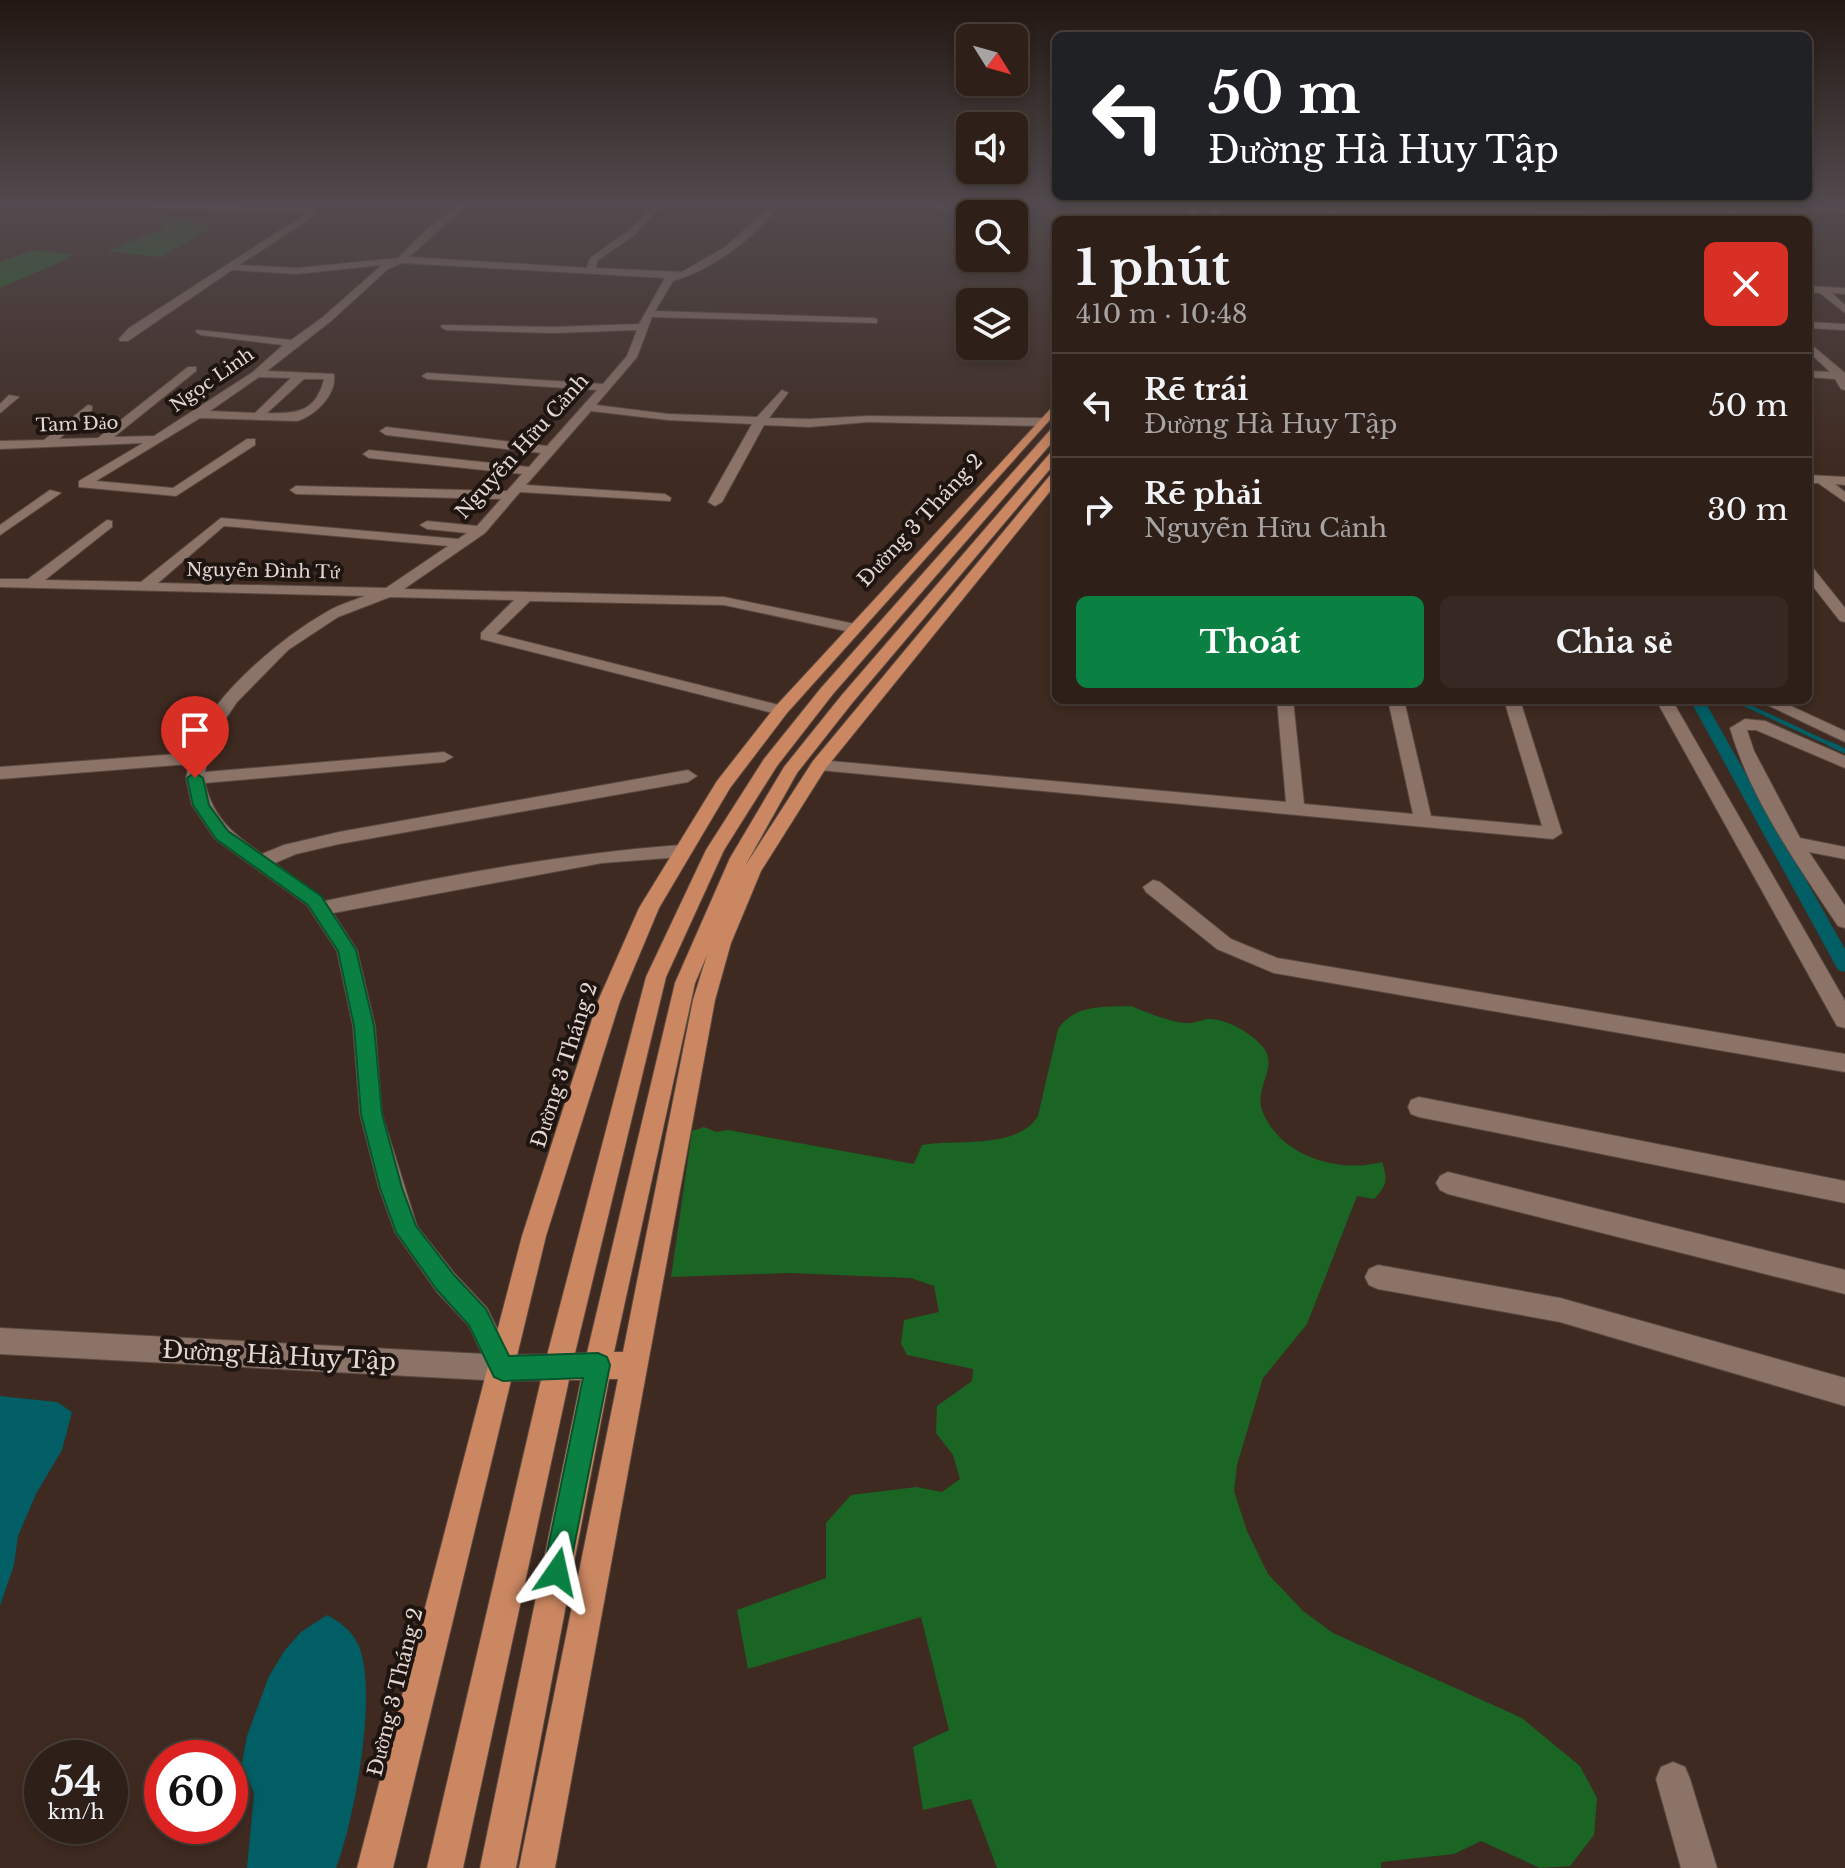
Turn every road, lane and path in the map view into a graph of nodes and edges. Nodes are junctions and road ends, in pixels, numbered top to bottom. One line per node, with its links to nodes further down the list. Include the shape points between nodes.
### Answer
1 (192, 291): 13 (street)
2 (358, 291): 14 (street, Ngọc Linh)
3 (662, 291): 7 (street, Nguyễn Hữu Cảnh)
4 (1824, 291): 5 (street)
5 (1845, 310)
6 (873, 321): 7 (street)
7 (645, 322): 9 (street); 11 (street); 22 (street, Nguyễn Hữu Cảnh, via 632,357)
8 (1812, 325): 10 (street)
9 (446, 327)
10 (1845, 327)
11 (797, 330)
12 (201, 332): 14 (street)
13 (124, 339)
14 (294, 343): 17 (street, Ngọc Linh)
15 (1814, 356): 20 (street)
16 (192, 369): 37 (street)
17 (257, 374): 19 (street); 29 (street, Ngọc Linh)
18 (1812, 374): 20 (street)
19 (301, 375): 31 (street); 31 (street, via 330,376 309,413 297,418)
20 (1842, 375): 23 (street)
21 (427, 376): 22 (street)
22 (605, 387): 26 (street, Nguyễn Hữu Cảnh)
23 (1845, 387)
24 (782, 393): 34 (street)
25 (13, 397): 28 (street)
26 (586, 407): 34 (street); 41 (street, Nguyễn Hữu Cảnh)
27 (88, 408): 39 (street)
28 (0, 410)
29 (198, 414): 31 (street); 36 (street, Ngọc Linh)
30 (1052, 415): 34 (street)
31 (258, 416)
32 (1052, 416): 67 (main road, Đường 3 Tháng 2)
33 (1052, 416): 101 (main road, Đường 3 Tháng 2, via 770,763 715,850 656,977)
34 (760, 421): 53 (street)
35 (386, 431): 41 (street)
36 (156, 439): 37 (street, Tam Đảo); 38 (street, Ngọc Linh, via 83,484 176,492)
37 (101, 441): 39 (street, Tam Đảo)
38 (251, 442)
39 (47, 443): 40 (street, Tam Đảo)
40 (0, 445)
41 (549, 450): 44 (street, Nguyễn Hữu Cảnh)
42 (369, 454): 44 (street)
43 (1052, 459): 99 (main road, via 790,771 739,858 685,983)
44 (530, 471): 49 (street, Nguyễn Hữu Cảnh)
45 (1815, 479): 47 (street); 52 (street)
46 (1052, 481): 78 (main road)
47 (1845, 481)
48 (296, 490): 49 (street)
49 (512, 492): 51 (street); 56 (street, Nguyễn Hữu Cảnh)
50 (55, 493): 57 (street)
51 (665, 498)
52 (1845, 498)
53 (715, 502)
54 (107, 524): 61 (street)
55 (427, 525): 56 (street)
56 (480, 530): 58 (street, Nguyễn Hữu Cảnh)
57 (0, 531)
58 (462, 543): 62 (street, via 221,522); 63 (street, Nguyễn Hữu Cảnh)
59 (1812, 575): 65 (street)
60 (0, 583): 61 (street, Nguyễn Đình Tứ)
61 (32, 583): 62 (street, Nguyễn Đình Tứ)
62 (145, 586): 63 (street, Nguyễn Đình Tứ)
63 (390, 592): 64 (street, Nguyễn Đình Tứ); 76 (street, Nguyễn Hữu Cảnh, via 333,614 283,647 231,699 203,740)
64 (524, 598): 67 (street, Nguyễn Đình Tứ, via 724,601); 73 (street, via 486,636)
65 (1837, 601): 66 (street)
66 (1845, 618)
67 (855, 628): 73 (main road, Đường 3 Tháng 2)
68 (1285, 704): 82 (street)
69 (1397, 704): 83 (street)
70 (1513, 704): 83 (street, via 1553,833)
71 (1666, 704): 91 (street)
72 (1774, 704): 74 (street)
73 (781, 710): 85 (main road, Đường 3 Tháng 2)
74 (1845, 737)
75 (444, 757): 81 (street)
76 (199, 758): 79 (street); 81 (street, Nguyễn Hữu Cảnh)
77 (1845, 763): 84 (street, via 1759,725 1738,728)
78 (819, 765): 82 (street); 100 (main road, via 752,870 721,943 704,1000)
79 (0, 773)
80 (688, 776): 87 (street, via 339,838)
81 (195, 778): 87 (street, via 201,805 222,835)
82 (1296, 809): 83 (street)
83 (1423, 820)
84 (1793, 843): 86 (street); 90 (street)
85 (681, 851): 89 (street, via 602,857); 102 (main road, Đường 3 Tháng 2, via 649,908 609,1001 534,1236)
86 (1845, 853)
87 (259, 862): 89 (street)
88 (1153, 887): 92 (street, via 1224,944 1274,965)
89 (320, 909): 102 (street, via 347,950 364,1026 371,1114 407,1232 478,1317)
90 (1845, 921)
91 (1845, 1020)
92 (1845, 1063)
93 (1419, 1107): 95 (street)
94 (1448, 1183): 97 (street)
95 (1845, 1192)
96 (1378, 1277): 103 (street, via 1560,1310)
97 (1845, 1282)
98 (0, 1341): 102 (street, Đường Hà Huy Tập)
99 (598, 1365): 100 (main road); 101 (main road); 107 (main road)
100 (635, 1365): 108 (main road)
101 (558, 1367): 102 (street, Đường Hà Huy Tập); 106 (main road, Đường 3 Tháng 2)
102 (503, 1368): 105 (main road, Đường 3 Tháng 2)
103 (1845, 1392)
104 (1673, 1779): 109 (street)
105 (375, 1868)
106 (445, 1868)
107 (498, 1868)
108 (537, 1868)
109 (1699, 1868)

